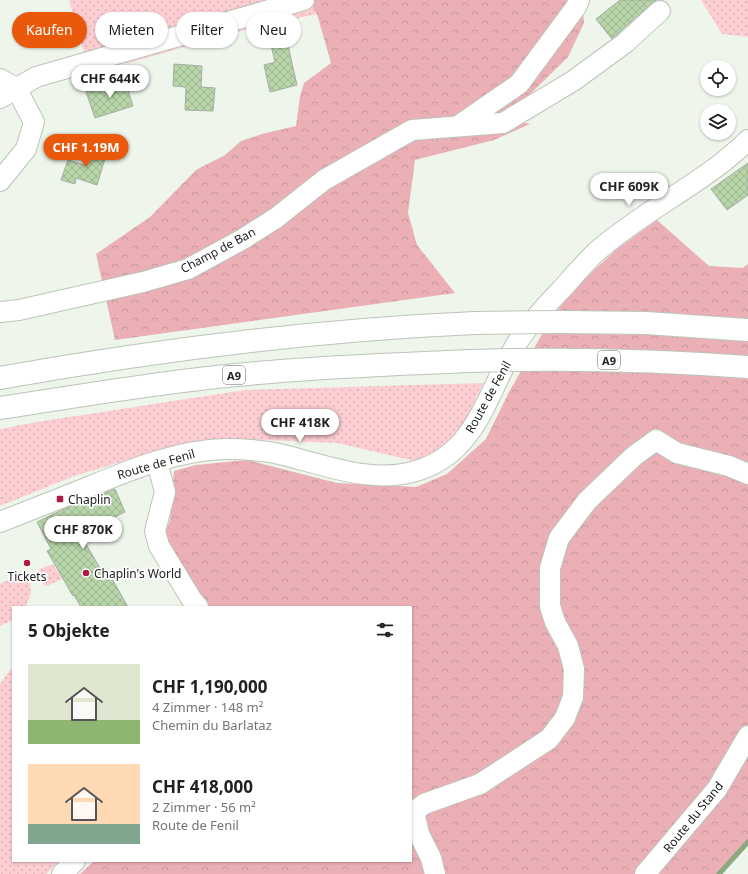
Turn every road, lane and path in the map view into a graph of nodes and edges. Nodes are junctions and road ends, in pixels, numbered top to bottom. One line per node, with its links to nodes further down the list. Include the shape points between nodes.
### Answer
1 (304, 0): 4 (street)
2 (579, 0): 5 (street, via 519,84)
3 (660, 11): 5 (street, via 625,43 573,81 503,123)
4 (5, 88): 7 (street, via 34,122 26,149)
5 (456, 127): 8 (street, Champ de Ban, via 412,130 324,180 276,218 188,269 135,284)
6 (748, 140): 13 (street, Route de Fenil, via 720,164 595,253 534,320 514,348 477,422 459,445 441,460 415,471 389,475 354,472 273,453 247,450 224,449 182,455)
7 (0, 181)
8 (0, 312)
9 (748, 330): 11 (highway, bridge, via 640,323 562,322 408,326 290,336 141,355)
10 (748, 367): 12 (highway, A9, bridge, via 625,360 539,359 306,369 150,385)
11 (0, 378)
12 (0, 408)
13 (157, 462): 15 (street, Route de Fenil, via 122,473); 16 (street, via 165,492 155,531 159,546)
14 (748, 474): 20 (street, via 729,466 678,453 656,440 634,456 587,501 559,538 550,568 550,606 555,622 568,646 574,669 573,697 565,718 549,739 480,784 424,804 414,812 419,834 431,858)
15 (0, 522)
16 (197, 606)
17 (748, 736): 21 (street, Route du Stand, via 717,789)
18 (73, 862): 19 (street)
19 (62, 874)
20 (435, 874)
21 (645, 874)

